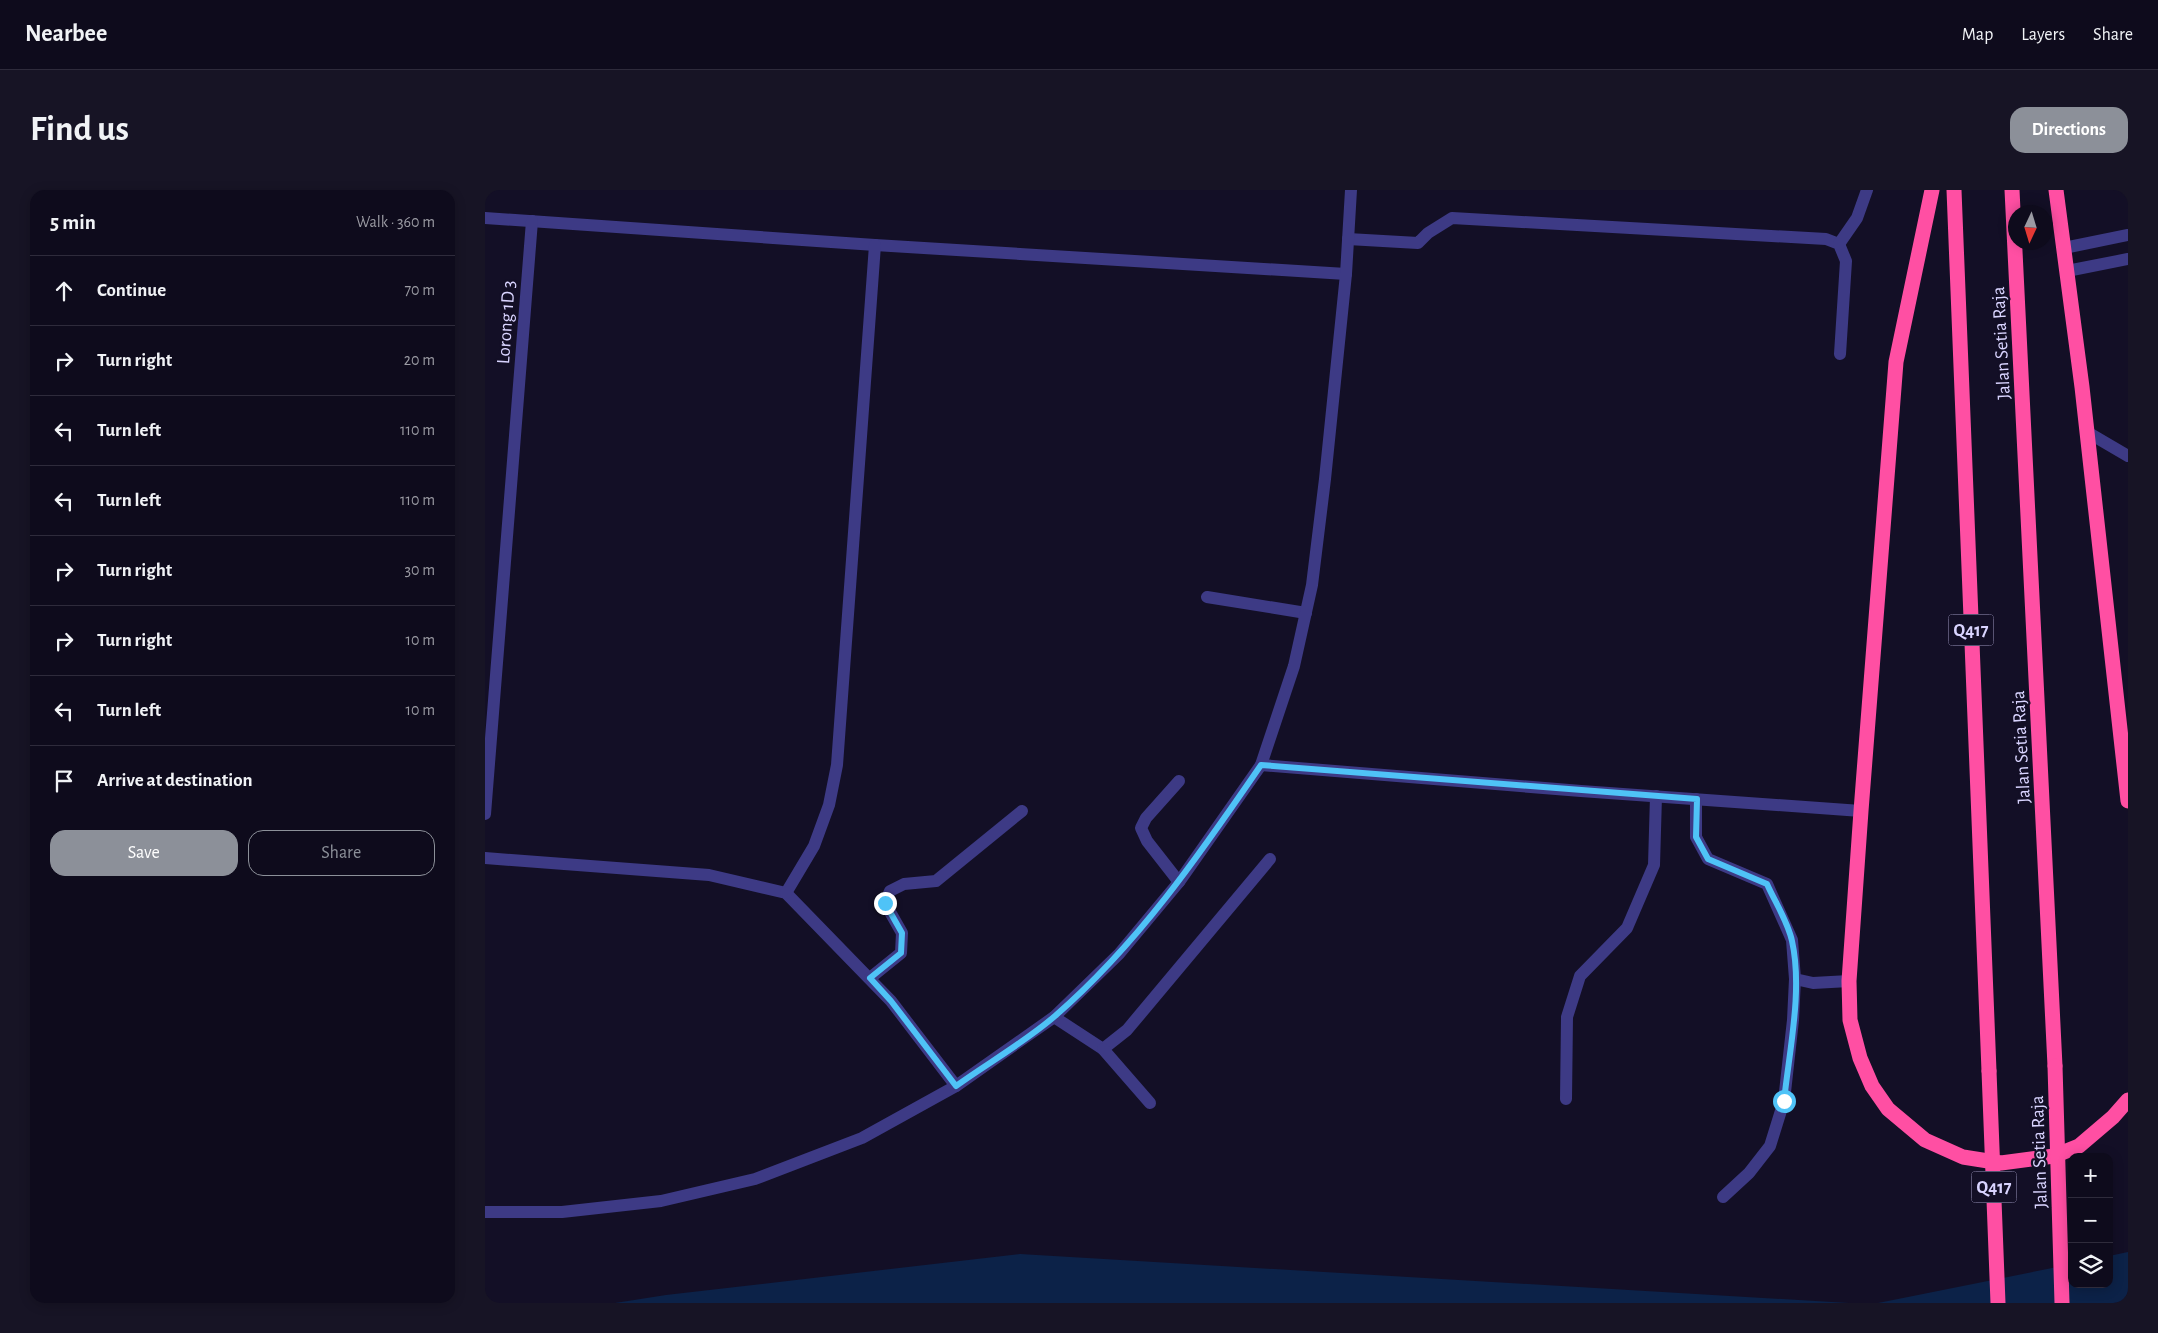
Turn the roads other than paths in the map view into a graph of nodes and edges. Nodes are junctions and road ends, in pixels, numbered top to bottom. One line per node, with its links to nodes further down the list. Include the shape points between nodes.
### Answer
1 (1351, 190): 10 (street)
2 (1867, 190): 11 (street, via 1857,218)
3 (1932, 190): 28 (highway, via 1896,362)
4 (1954, 190): 45 (highway, Jalan Setia Raja / Q417, bridge)
5 (2012, 190): 46 (highway, Jalan Setia Raja, bridge, via 2055,1066)
6 (2056, 190): 13 (highway)
7 (485, 218): 8 (street)
8 (531, 221): 12 (street); 29 (street, Lorong 1D 3)
9 (2128, 236): 13 (street)
10 (1347, 239): 11 (street, via 1418,243 1451,218 1816,238); 16 (street)
11 (1839, 244): 17 (street, via 1846,261)
12 (875, 245): 16 (street); 33 (street, via 837,765 829,805 814,846)
13 (2064, 248): 15 (highway)
14 (2128, 259): 15 (street)
15 (2067, 271): 18 (highway)
16 (1346, 274): 21 (street, via 1325,479)
17 (1841, 354)
18 (2087, 432): 19 (street); 26 (highway)
19 (2128, 456)
20 (1207, 598): 21 (street)
21 (1306, 613): 22 (street, via 1294,666)
22 (1261, 765): 24 (street); 32 (street)
23 (1179, 781): 32 (street, via 1141,828 1147,841)
24 (1656, 796): 25 (street); 40 (street, via 1654,865 1627,928 1580,976 1567,1017)
25 (1697, 799): 28 (street); 35 (street, via 1696,837 1708,859 1767,884 1792,940)
26 (2128, 801)
27 (1023, 811): 34 (street, via 936,881 903,884 890,891 885,903 902,933 901,953)
28 (1861, 811): 36 (highway)
29 (485, 814)
30 (485, 858): 33 (street, via 709,875)
31 (1270, 859): 38 (street, via 1127,1030)
32 (1179, 882): 37 (street, via 1119,954)
33 (786, 893): 34 (street)
34 (870, 978): 39 (street)
35 (1795, 979): 36 (street, via 1813,983); 43 (street, via 1784,1101 1770,1146 1749,1173)
36 (1849, 981): 41 (highway, via 1851,1020 1860,1058 1872,1086 1889,1109 1925,1140 1963,1157 2001,1164 2054,1156 2079,1146)
37 (1054, 1017): 38 (street); 39 (street)
38 (1103, 1049): 42 (street)
39 (956, 1086): 44 (street, via 862,1138 755,1179 661,1201 562,1212)
40 (1566, 1099)
41 (2128, 1100)
42 (1150, 1104)
43 (1723, 1197)
44 (485, 1212)
45 (1998, 1303)
46 (2062, 1303)

